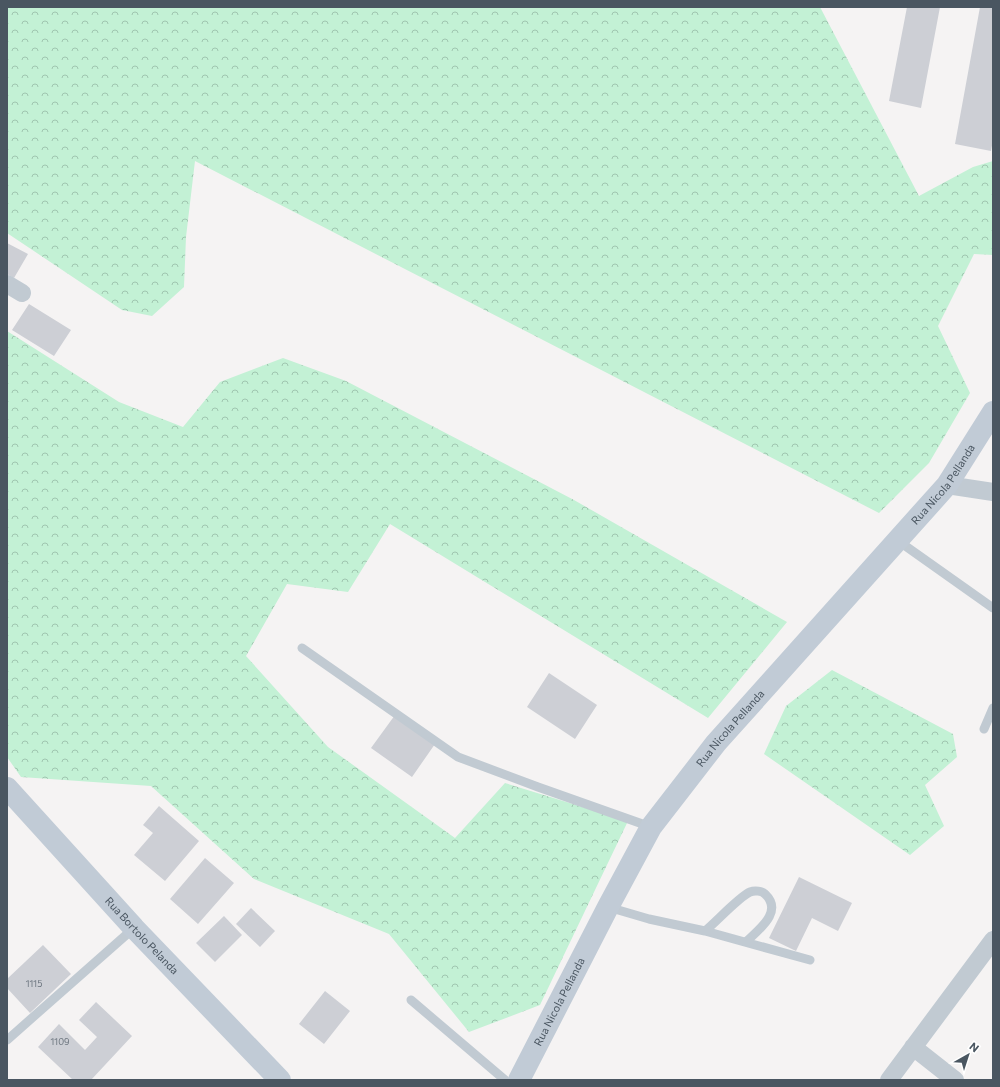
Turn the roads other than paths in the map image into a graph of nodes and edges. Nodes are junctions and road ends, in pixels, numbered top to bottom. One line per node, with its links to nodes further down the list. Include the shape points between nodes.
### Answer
1 (993, 412): 2 (main road, Rua Nicola Pellanda)
2 (947, 485): 3 (street); 4 (main road, Rua Nicola Pellanda)
3 (993, 492)
4 (897, 540): 5 (lane); 10 (main road, Rua Nicola Pellanda, via 716,743)
5 (993, 608)
6 (302, 648): 10 (lane, via 458,756)
7 (993, 708): 8 (lane)
8 (984, 729)
9 (7, 788): 12 (main road, Rua Bortolo Pelanda)
10 (651, 827): 11 (main road, Rua Nicola Pellanda)
11 (608, 907): 13 (lane); 22 (main road, Rua Nicola Pellanda)
12 (134, 928): 18 (lane); 20 (main road, Rua Bortolo Pelanda)
13 (705, 931): 15 (lane); 15 (lane, via 750,892 760,891 771,903 771,915)
14 (993, 940): 19 (street)
15 (746, 942): 16 (lane)
16 (810, 960)
17 (411, 1000): 21 (lane)
18 (7, 1040)
19 (913, 1047): 23 (street); 24 (street)
20 (280, 1080)
21 (505, 1080)
22 (519, 1080)
23 (889, 1080)
24 (955, 1080)

